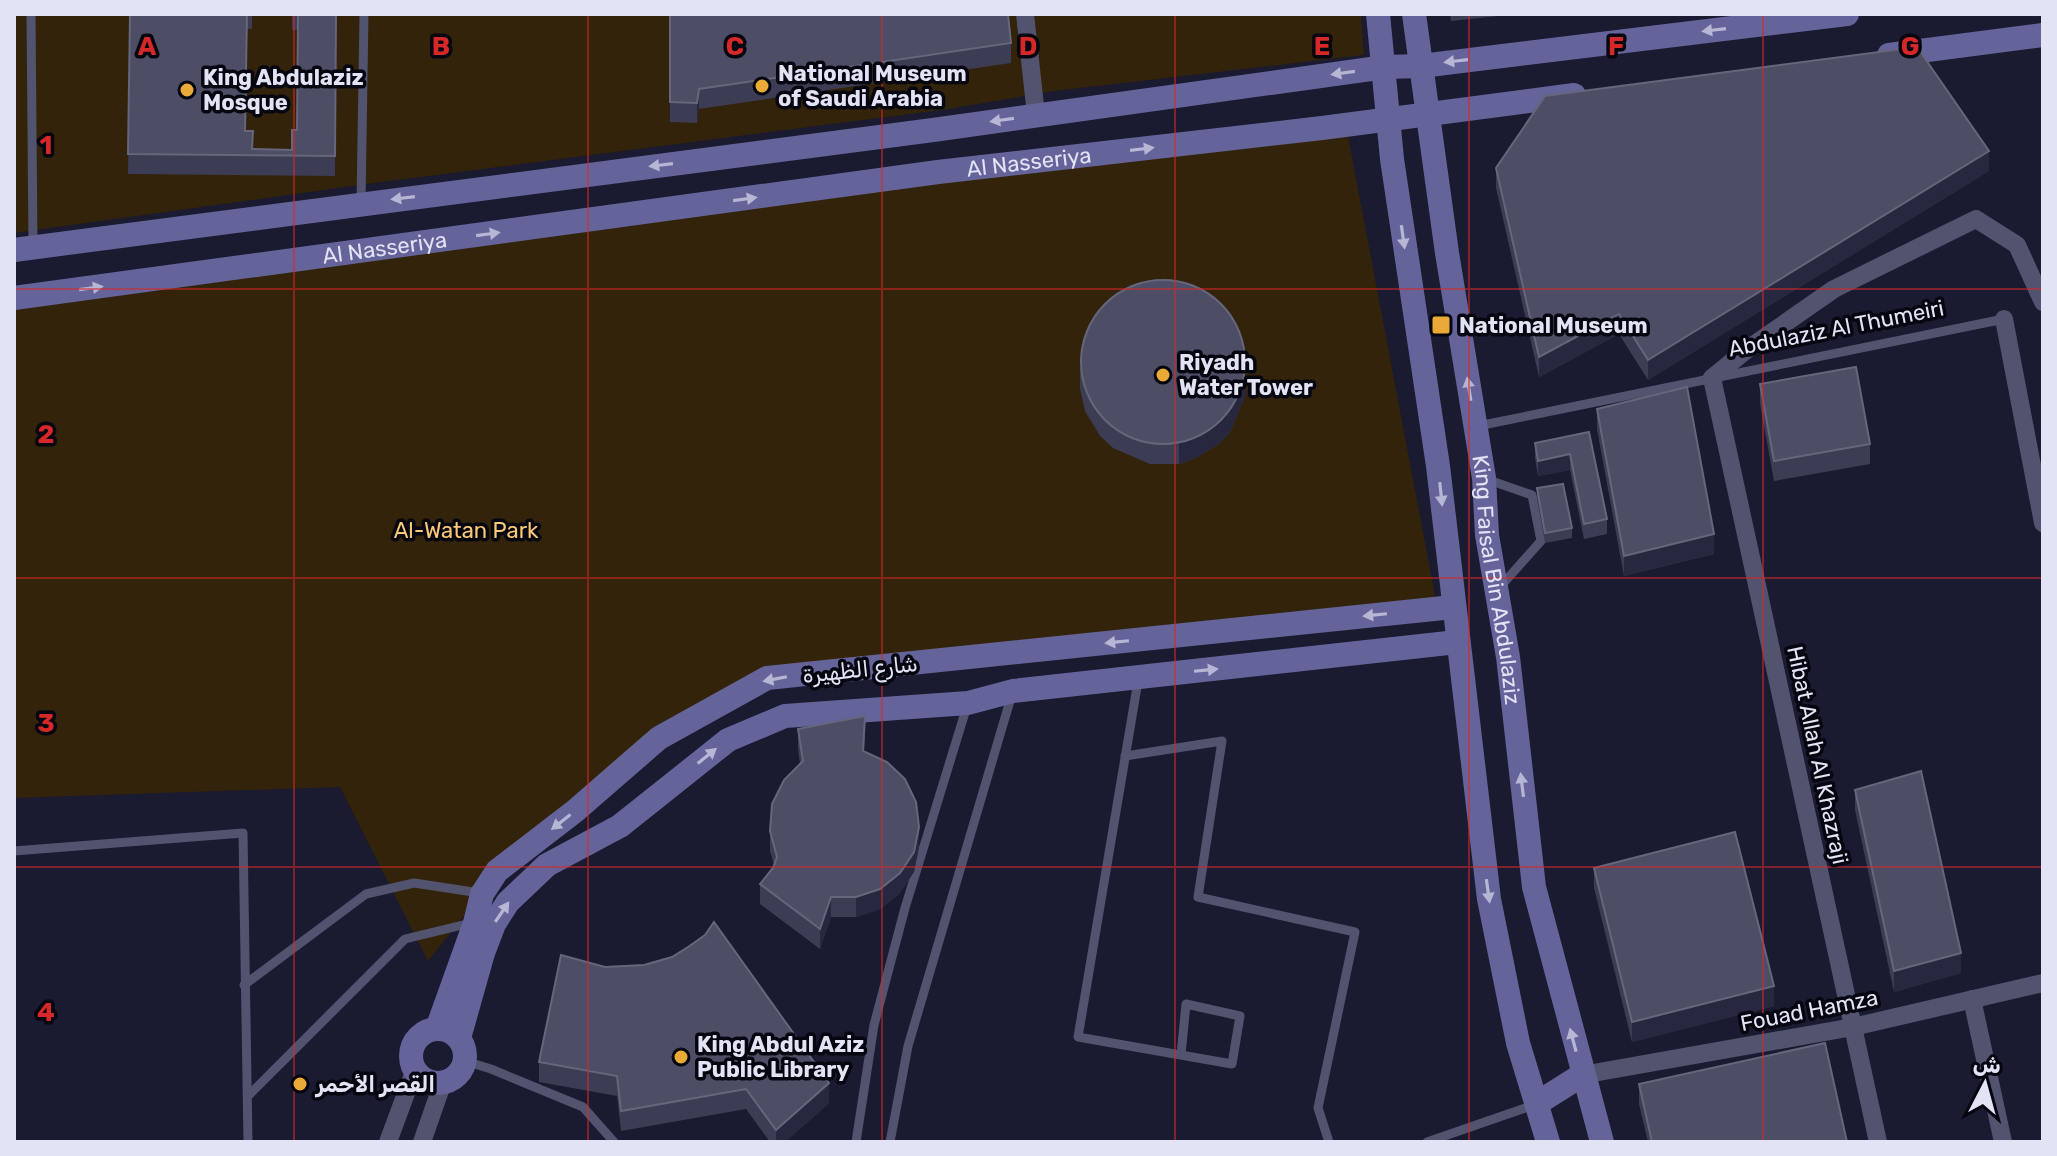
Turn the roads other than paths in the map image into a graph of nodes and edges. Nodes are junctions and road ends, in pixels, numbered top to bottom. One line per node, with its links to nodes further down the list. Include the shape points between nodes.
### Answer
1 (31, 14): 18 (lane)
2 (364, 14): 17 (lane)
3 (1025, 14): 13 (street)
4 (1378, 14): 10 (street, King Faisal Bin Abdulaziz)
5 (1414, 14): 9 (street, King Faisal Bin Abdulaziz)
6 (1847, 14): 9 (street, Al Nasseriya, one-way to 9)
7 (2043, 35): 8 (street)
8 (1869, 57)
9 (1421, 66): 10 (street, Al Nasseriya); 12 (street, King Faisal Bin Abdulaziz)
10 (1385, 67): 13 (street, Al Nasseriya, one-way to 13); 14 (street, King Faisal Bin Abdulaziz)
11 (1600, 91): 12 (street, Al Nasseriya)
12 (1427, 113): 14 (street, Al Nasseriya); 23 (street, King Faisal Bin Abdulaziz, one-way to 12)
13 (1036, 115): 15 (street, Al Nasseriya, one-way to 15)
14 (1389, 118): 16 (street, Al Nasseriya, one-way to 14); 28 (street, King Faisal Bin Abdulaziz, one-way to 28)
15 (933, 130): 16 (street, via 954,131 966,147 959,165); 17 (street, Al Nasseriya, one-way to 17)
16 (938, 172): 19 (street, Al Nasseriya, one-way to 16)
17 (361, 203): 18 (street, Al Nasseriya)
18 (24, 248)
19 (14, 298)
20 (2043, 302): 22 (street, via 2017,245 1976,219 1834,289)
21 (2004, 319): 22 (lane, Abdulaziz Al Thumeiri); 25 (street, Abdulaziz Al Thumeiri)
22 (1712, 378): 23 (lane, Abdulaziz Al Thumeiri); 40 (street, Hibat Allah Al Khazraji)
23 (1475, 427): 24 (street, King Faisal Bin Abdulaziz)
24 (1484, 478): 27 (street, King Faisal Bin Abdulaziz); 27 (lane, via 1532,495 1541,541)
25 (2040, 494): 26 (street, Abdulaziz Al Thumeiri)
26 (2043, 523)
27 (1497, 590): 44 (street, King Faisal Bin Abdulaziz, one-way to 27, via 1534,887)
28 (1453, 607): 29 (street, King Faisal Bin Abdulaziz); 35 (street, شارع الظهيرة, one-way to 35, via 767,678 659,738 497,871)
29 (1457, 642): 30 (street, شارع الظهيرة, one-way to 29); 47 (street, King Faisal Bin Abdulaziz, one-way to 47, via 1489,899)
30 (1138, 677): 31 (street, شارع الظهيرة); 33 (lane)
31 (1013, 691): 32 (street, شارع الظهيرة); 53 (lane, via 908,1046)
32 (968, 703): 41 (street, شارع الظهيرة, one-way to 32, via 494,924 508,902 547,865 620,826 728,740 785,716); 52 (lane, via 874,1025)
33 (1125, 756): 42 (lane, via 1078,1037); 54 (lane, via 1222,741 1198,897 1355,932 1318,1108)
34 (14, 851): 38 (lane, via 243,833)
35 (482, 894): 36 (street, شارع الظهيرة); 38 (lane, via 414,883 366,894)
36 (475, 923): 41 (street, شارع الظهيرة); 46 (lane, via 405,939)
37 (2043, 983): 39 (street, Fouad Hamza)
38 (244, 985): 46 (lane)
39 (1972, 999): 40 (street, Fouad Hamza); 59 (street)
40 (1853, 1027): 44 (street, Fouad Hamza); 58 (street, Hibat Allah Al Khazraji)
41 (453, 1043): 43 (street, شارع الظهيرة, via 423,1033 413,1046); 45 (street, شارع الظهيرة, via 460,1073); 51 (lane, via 491,1069 583,1107)
42 (1181, 1055): 42 (lane, via 1232,1064 1240,1016 1186,1004)
43 (415, 1069): 45 (street, via 428,1081); 49 (street, شارع الظهيرة)
44 (1582, 1075): 47 (street); 57 (street, King Faisal Bin Abdulaziz)
45 (443, 1082): 50 (street, شارع الظهيرة)
46 (249, 1095): 48 (lane)
47 (1536, 1104): 55 (lane); 56 (street, King Faisal Bin Abdulaziz)
48 (248, 1142)
49 (388, 1142)
50 (422, 1142)
51 (614, 1142)
52 (856, 1142)
53 (890, 1142)
54 (1329, 1142)
55 (1427, 1142)
56 (1548, 1142)
57 (1602, 1142)
58 (1878, 1142)
59 (2003, 1142)

